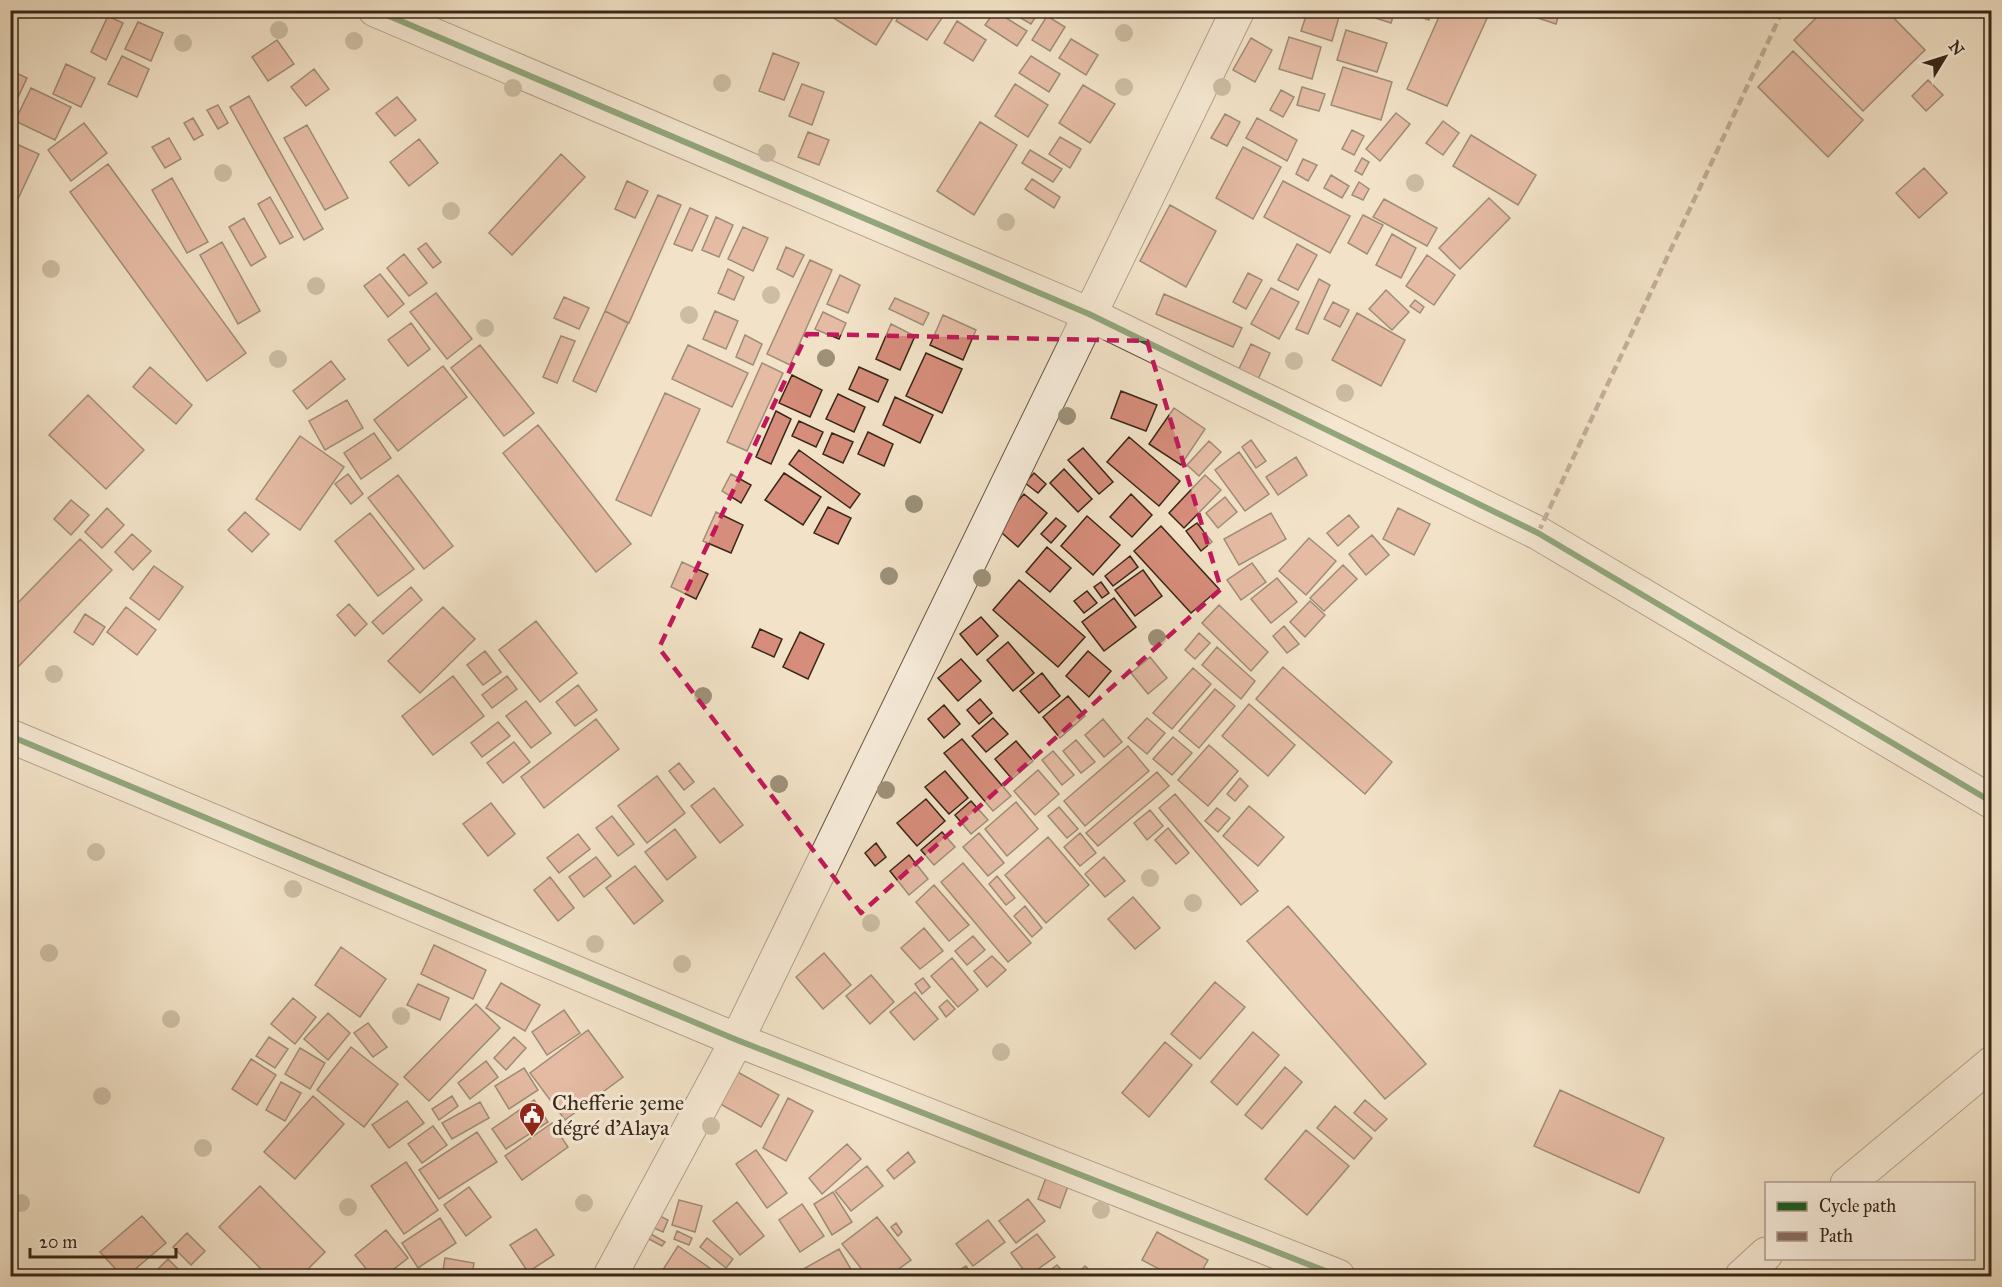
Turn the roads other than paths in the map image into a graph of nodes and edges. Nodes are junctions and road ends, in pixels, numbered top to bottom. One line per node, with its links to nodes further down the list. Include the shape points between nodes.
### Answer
1 (375, 10): 3 (street)
2 (1238, 10): 3 (street)
3 (1089, 314): 5 (street, via 1538,533); 6 (street)
4 (10, 736): 6 (street)
5 (1992, 802)
6 (737, 1040): 10 (street); 11 (street)
7 (1992, 1063): 8 (street)
8 (1848, 1182)
9 (1765, 1256): 12 (street)
10 (610, 1276)
11 (1338, 1276)
12 (1742, 1276)

